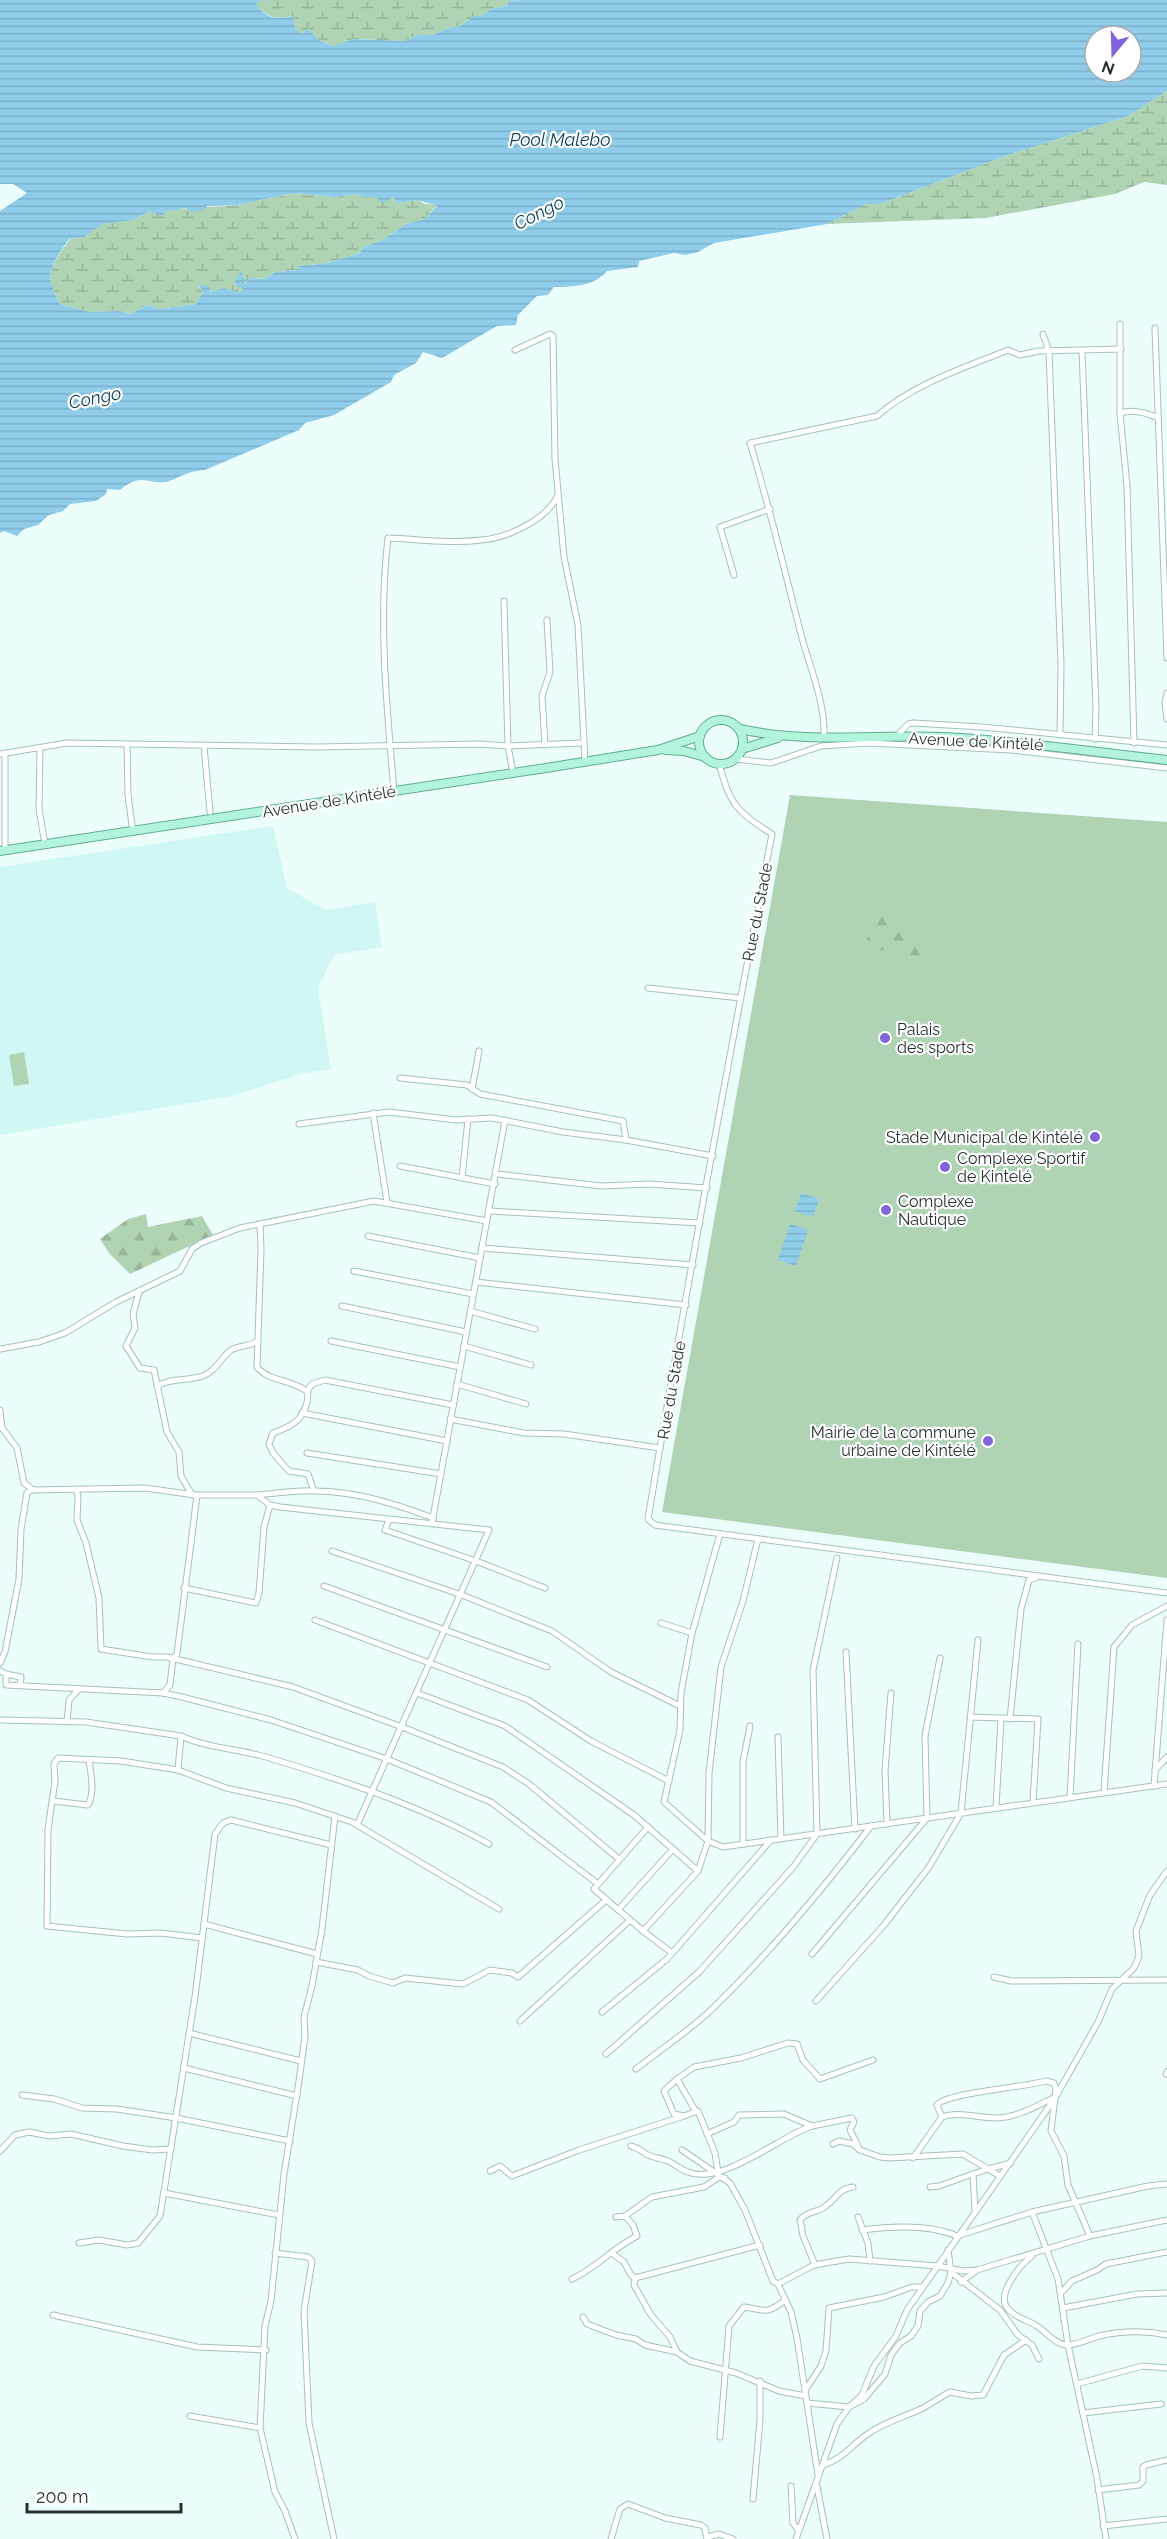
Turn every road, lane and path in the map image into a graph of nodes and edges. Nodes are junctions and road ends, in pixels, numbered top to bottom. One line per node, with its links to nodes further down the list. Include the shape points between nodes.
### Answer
1 (1120, 324): 4 (street)
2 (1155, 328): 9 (street)
3 (1043, 334): 7 (street)
4 (1121, 349): 6 (street); 8 (street)
5 (515, 350): 10 (street, via 544,335 553,336 553,430)
6 (1082, 351): 7 (street); 24 (street)
7 (1049, 352): 11 (street, via 1020,355 1008,350 930,383 887,406 877,416 750,443); 19 (street, via 1061,664)
8 (1120, 414): 9 (street, via 1136,412); 26 (street, via 1127,486)
9 (1158, 418): 15 (street)
10 (559, 495): 25 (street, via 564,557 578,625); 31 (street, via 537,521 495,538 388,538 384,621)
11 (770, 509): 12 (street, via 720,527); 21 (street, via 824,712)
12 (734, 575)
13 (504, 601): 32 (street)
14 (547, 620): 28 (street, via 550,672 542,696)
15 (1167, 658)
16 (1167, 693): 17 (street)
17 (1167, 719)
18 (740, 729): 20 (main road, Avenue de Kintélé, via 734,723 718,720 703,728); 23 (main road, Avenue de Kintélé); 34 (main road)
19 (1060, 735): 22 (street, via 913,723); 24 (street)
20 (700, 736): 35 (main road, Avenue de Kintélé); 37 (main road, via 700,751)
21 (824, 736): 22 (main road, Avenue de Kintélé); 23 (main road, Avenue de Kintélé)
22 (896, 736): 39 (main road, Avenue de Kintélé, via 1014,742)
23 (784, 737): 34 (main road, Avenue de Kintélé)
24 (1095, 739): 26 (street)
25 (582, 743): 28 (street); 40 (street)
26 (1134, 743): 29 (street)
27 (128, 744): 30 (street); 33 (street, via 67,743); 46 (street)
28 (545, 745): 32 (street)
29 (1167, 745)
30 (204, 746): 31 (street); 45 (street)
31 (388, 746): 32 (street); 44 (street)
32 (508, 746): 43 (street)
33 (40, 748): 36 (street); 47 (street, via 39,808)
34 (742, 749): 38 (main road)
35 (658, 750): 37 (main road, Avenue de Kintélé); 40 (main road, Avenue de Kintélé)
36 (3, 753): 48 (street)
37 (705, 757): 41 (main road, Avenue de Kintélé)
38 (736, 759): 41 (main road); 42 (street, via 771,763 821,746 868,743 1000,749)
39 (1167, 760)
40 (585, 762): 43 (main road, Avenue de Kintélé)
41 (719, 764): 50 (street, Rue du Stade, via 734,806 772,834)
42 (1167, 768)
43 (513, 773): 44 (main road, Avenue de Kintélé)
44 (394, 791): 46 (main road, Avenue de Kintélé)
45 (210, 812)
46 (133, 832): 47 (main road, Avenue de Kintélé)
47 (45, 844): 48 (main road, Avenue de Kintélé)
48 (2, 850)
49 (648, 988): 50 (street)
50 (740, 998): 59 (street, Rue du Stade)
51 (479, 1050): 53 (street)
52 (400, 1077): 53 (street, via 462,1084)
53 (472, 1089): 58 (street, via 480,1094 623,1121)
54 (373, 1113): 55 (street); 57 (street); 65 (street)
55 (468, 1119): 56 (street); 62 (street)
56 (505, 1120): 58 (street); 61 (street)
57 (299, 1124)
58 (626, 1140): 59 (street)
59 (713, 1156): 64 (street, Rue du Stade)
60 (400, 1166): 62 (street)
61 (497, 1174): 63 (street); 64 (street, via 601,1186)
62 (462, 1178): 63 (street)
63 (495, 1184): 66 (street)
64 (707, 1188): 68 (street, Rue du Stade)
65 (387, 1202): 67 (street); 69 (street, via 374,1201)
66 (490, 1211): 67 (street); 68 (street)
67 (488, 1221): 71 (street)
68 (700, 1223): 73 (street, Rue du Stade)
69 (260, 1224): 76 (street, via 201,1243 192,1249 180,1271); 83 (street)
70 (368, 1236): 72 (street)
71 (482, 1248): 72 (street); 73 (street)
72 (480, 1258): 75 (street)
73 (693, 1265): 78 (street, Rue du Stade)
74 (354, 1271): 77 (street)
75 (476, 1282): 77 (street); 78 (street)
76 (139, 1292): 87 (street, via 65,1333); 92 (street, via 133,1314 135,1328 126,1346 140,1368 154,1370)
77 (473, 1294): 80 (street)
78 (686, 1305): 100 (street, Rue du Stade)
79 (342, 1306): 82 (street)
80 (470, 1311): 81 (street); 82 (street)
81 (535, 1329)
82 (466, 1332): 85 (street)
83 (258, 1341): 86 (street); 88 (street)
84 (331, 1341): 90 (street)
85 (464, 1346): 89 (street); 90 (street)
86 (245, 1347): 88 (street); 92 (street, via 232,1350 210,1373 168,1380)
87 (0, 1349)
88 (257, 1359): 93 (street, via 262,1373)
89 (531, 1365)
90 (460, 1367): 91 (street)
91 (457, 1384): 94 (street); 95 (street)
92 (157, 1386): 106 (street, via 167,1432 179,1452 181,1476)
93 (307, 1391): 95 (street, via 312,1384 325,1380); 97 (street)
94 (526, 1404)
95 (453, 1405): 98 (street)
96 (0, 1410): 104 (street, via 2,1428 17,1448 24,1483)
97 (302, 1413): 99 (street); 105 (street, via 291,1427 273,1433 269,1444 289,1472 308,1474)
98 (450, 1419): 99 (street); 100 (street, via 524,1433 564,1434)
99 (447, 1441): 102 (street)
100 (660, 1448): 111 (street, Rue du Stade, via 650,1522)
101 (308, 1453): 102 (street)
102 (441, 1474): 110 (street)
103 (76, 1489): 104 (street); 106 (street, via 145,1488); 131 (street, via 77,1521 99,1598 100,1649)
104 (33, 1490): 134 (street, via 27,1493 22,1510 19,1579)
105 (314, 1491): 107 (street); 110 (street, via 404,1506)
106 (195, 1495): 107 (street); 118 (street)
107 (257, 1495): 108 (street)
108 (270, 1504): 109 (street); 118 (street, via 256,1603)
109 (388, 1520): 110 (street); 115 (street, via 385,1530)
110 (432, 1521): 115 (street, via 489,1530)
111 (720, 1534): 112 (street, Rue du Stade); 127 (street)
112 (758, 1539): 116 (street, Rue du Stade); 180 (street, via 719,1677 709,1773)
113 (332, 1551): 121 (street)
114 (837, 1558): 177 (street, via 813,1670)
115 (476, 1561): 119 (street); 121 (street)
116 (1041, 1577): 120 (street, Rue du Stade); 145 (street, via 1029,1580 1021,1609)
117 (324, 1586): 126 (street)
118 (184, 1588): 131 (street)
119 (545, 1588)
120 (1167, 1593)
121 (462, 1595): 126 (street); 143 (street, via 552,1631 611,1672)
122 (1167, 1606): 164 (street, via 1131,1625 1114,1647)
123 (315, 1620): 135 (street)
124 (1167, 1620): 133 (street)
125 (661, 1623): 127 (street)
126 (447, 1629): 135 (street); 136 (street)
127 (692, 1633): 143 (street)
128 (978, 1640): 144 (street)
129 (1078, 1644): 165 (street)
130 (846, 1652): 176 (street)
131 (177, 1657): 140 (street, via 170,1685); 152 (street, via 293,1687)
132 (940, 1658): 171 (street, via 925,1736)
133 (1165, 1660): 150 (street)
134 (0, 1663)
135 (431, 1663): 141 (street); 160 (street, via 528,1700 591,1741)
136 (547, 1667)
137 (3, 1672): 138 (street, via 21,1677); 138 (street, via 6,1685)
138 (20, 1685): 139 (street)
139 (79, 1689): 140 (street); 149 (street, via 69,1700)
140 (162, 1693): 156 (street, via 242,1712)
141 (417, 1693): 152 (street); 175 (street, via 505,1726)
142 (891, 1693): 172 (street, via 885,1770)
143 (680, 1706): 160 (street, via 680,1730)
144 (970, 1718): 148 (street); 169 (street)
145 (1010, 1719): 148 (street); 167 (street, via 1038,1719)
146 (1167, 1719): 150 (street)
147 (2, 1720): 149 (street)
148 (1001, 1720): 168 (street)
149 (67, 1722): 153 (street)
150 (1158, 1722): 159 (street)
151 (750, 1726): 182 (street, via 743,1762)
152 (402, 1727): 156 (street); 185 (street, via 503,1767)
153 (181, 1736): 158 (street); 163 (street, via 258,1755)
154 (778, 1737): 178 (street)
155 (1167, 1757): 159 (street)
156 (387, 1759): 163 (street); 188 (street, via 491,1802)
157 (89, 1760): 158 (street); 166 (street, via 57,1758); 166 (street, via 92,1781 88,1805)
158 (178, 1770): 170 (street, via 226,1788)
159 (1155, 1770): 162 (street)
160 (669, 1781): 180 (street, via 664,1802)
161 (1167, 1784): 162 (street)
162 (1154, 1786): 164 (street)
163 (372, 1792): 173 (street); 181 (street, via 450,1822)
164 (1104, 1792): 165 (street)
165 (1070, 1797): 167 (street)
166 (53, 1801): 195 (street, via 47,1841 47,1926)
167 (1033, 1802): 168 (street)
168 (996, 1807): 169 (street)
169 (961, 1813): 171 (street); 203 (street, via 922,1876)
170 (335, 1816): 173 (street); 183 (street)
171 (927, 1818): 172 (street); 198 (street)
172 (887, 1824): 174 (street)
173 (357, 1825): 190 (street)
174 (871, 1826): 176 (street); 211 (street, via 823,1888 740,1981 710,2011)
175 (648, 1827): 184 (street); 185 (street)
176 (855, 1828): 177 (street)
177 (817, 1834): 178 (street); 207 (street, via 794,1866 699,1972)
178 (781, 1839): 179 (street)
179 (771, 1840): 182 (street); 196 (street)
180 (708, 1841): 182 (street, via 723,1847); 186 (street)
181 (489, 1844)
182 (743, 1844)
183 (331, 1845): 193 (street, via 244,1822 224,1823 215,1834); 197 (street)
184 (673, 1849): 186 (street); 191 (street)
185 (619, 1859): 188 (street)
186 (698, 1871): 194 (street)
187 (1167, 1871): 202 (street, via 1150,1895 1136,1931 1137,1962)
188 (598, 1884): 189 (street, via 594,1889)
189 (606, 1900): 191 (street); 199 (street, via 518,1977 490,1970 463,1984 405,1978 393,1983 358,1970)
190 (499, 1909)
191 (618, 1910): 192 (street)
192 (630, 1920): 194 (street); 205 (street)
193 (204, 1924): 195 (street); 197 (street)
194 (643, 1931): 196 (street)
195 (202, 1938): 206 (street)
196 (672, 1953): 204 (street)
197 (317, 1954): 199 (street)
198 (812, 1954)
199 (316, 1962): 209 (street, via 304,2017)
200 (994, 1977): 202 (street, via 1011,1981)
201 (1167, 1980): 202 (street)
202 (1118, 1982): 215 (street)
203 (816, 2001)
204 (602, 2012)
205 (520, 2021)
206 (189, 2033): 209 (street); 210 (street)
207 (606, 2054)
208 (873, 2060): 212 (street, via 820,2079 803,2060 797,2044 788,2043 694,2067)
209 (301, 2061): 214 (street)
210 (184, 2068): 214 (street); 219 (street)
211 (636, 2069)
212 (677, 2079): 216 (street); 217 (street, via 664,2091 671,2111)
213 (22, 2095): 219 (street, via 82,2108)
214 (297, 2096): 222 (street)
215 (1055, 2098): 218 (street, via 1027,2112 1001,2118); 218 (street, via 1054,2083 1046,2081 950,2097 937,2105); 230 (street); 241 (street, via 1051,2131 1064,2156 1067,2181)
216 (695, 2110): 217 (street); 221 (street, via 704,2122)
217 (684, 2116): 232 (street, via 512,2175 500,2166)
218 (942, 2117): 229 (street)
219 (176, 2118): 222 (street); 225 (street)
220 (813, 2126): 221 (street, via 784,2114 739,2115 734,2122); 227 (street, via 852,2118 850,2130); 233 (street)
221 (706, 2134): 233 (street)
222 (290, 2141): 244 (street)
223 (833, 2144): 227 (street, via 853,2144)
224 (631, 2146): 233 (street, via 689,2173)
225 (171, 2149): 228 (street, via 152,2150 71,2134 49,2136 29,2132 15,2135); 240 (street)
226 (682, 2150): 233 (street)
227 (861, 2150): 229 (street, via 880,2157)
228 (0, 2151)
229 (913, 2158): 231 (street, via 963,2154)
230 (1011, 2163): 231 (street); 235 (street)
231 (988, 2169): 234 (street); 235 (street)
232 (490, 2171)
233 (718, 2172): 236 (street)
234 (973, 2174): 239 (street); 242 (street)
235 (1000, 2176): 242 (street)
236 (726, 2178): 245 (street, via 719,2177 704,2187 652,2197); 253 (street)
237 (1167, 2184): 241 (street)
238 (853, 2187): 261 (street, via 840,2191 825,2207 800,2220)
239 (930, 2187)
240 (164, 2193): 244 (street); 252 (street, via 160,2216 138,2243)
241 (1077, 2201): 243 (street); 251 (street)
242 (975, 2211): 250 (street)
243 (1032, 2212): 250 (street); 255 (street)
244 (279, 2215): 258 (street)
245 (626, 2216): 246 (street); 259 (street, via 637,2236)
246 (616, 2217)
247 (858, 2217): 249 (street)
248 (1167, 2220): 251 (street)
249 (862, 2230): 250 (street, via 919,2228); 260 (street)
250 (957, 2236): 254 (street)
251 (1090, 2236): 255 (street)
252 (80, 2242)
253 (760, 2245): 265 (street); 269 (street, via 773,2281)
254 (948, 2249): 262 (street); 264 (street)
255 (1047, 2249): 256 (street); 271 (street)
256 (1037, 2252): 263 (street); 280 (street, via 1011,2279 1005,2295 1007,2309)
257 (1167, 2252): 271 (street, via 1106,2264 1072,2281)
258 (275, 2253): 281 (street); 308 (street, via 308,2257 312,2261 304,2311 309,2413)
259 (613, 2254): 265 (street); 266 (street)
260 (870, 2260): 261 (street); 262 (street)
261 (815, 2265): 267 (street)
262 (938, 2266): 264 (street); 270 (street)
263 (977, 2270): 264 (street); 268 (street)
264 (950, 2271): 268 (street); 291 (street, via 940,2296 920,2311 911,2336 891,2355 885,2374 864,2399)
265 (635, 2278): 282 (street, via 634,2285 651,2315)
266 (572, 2279)
267 (785, 2281): 269 (street); 273 (street)
268 (961, 2282): 279 (street, via 1000,2310)
269 (778, 2284): 273 (street)
270 (923, 2286): 288 (street, via 829,2308 826,2351); 291 (street, via 896,2336 874,2366 862,2395)
271 (1060, 2293): 275 (street)
272 (1167, 2293): 275 (street, via 1137,2294)
273 (782, 2294): 274 (street)
274 (785, 2300): 285 (street, via 772,2311 744,2307 733,2317); 288 (street, via 792,2314)
275 (1063, 2308): 280 (street)
276 (53, 2315): 281 (street, via 197,2347)
277 (583, 2317): 282 (street, via 587,2324 615,2335)
278 (1167, 2335): 280 (street, via 1131,2331)
279 (1026, 2340): 283 (street); 297 (street, via 1004,2355 983,2396 950,2392 867,2434 850,2451)
280 (1068, 2345): 287 (street)
281 (266, 2350): 294 (street)
282 (677, 2352): 285 (street, via 690,2361)
283 (1039, 2359)
284 (1167, 2368): 287 (street, via 1142,2366)
285 (724, 2370): 286 (street); 295 (street)
286 (760, 2381): 288 (street, via 774,2390); 302 (street)
287 (1077, 2384): 292 (street)
288 (806, 2393): 289 (street)
289 (807, 2403): 291 (street); 298 (street)
290 (1161, 2404): 292 (street)
291 (849, 2407): 297 (street, via 837,2424)
292 (1083, 2413): 301 (street)
293 (190, 2416): 294 (street)
294 (260, 2428): 307 (street, via 275,2492)
295 (720, 2437)
296 (1167, 2460): 301 (street, via 1143,2467 1143,2481 1138,2485)
297 (823, 2465): 298 (street)
298 (818, 2477): 299 (street)
299 (817, 2485): 305 (street); 312 (street)
300 (791, 2486): 305 (street, via 793,2523)
301 (1098, 2490): 304 (street)
302 (753, 2499)
303 (1167, 2518): 304 (street)
304 (1103, 2526): 313 (street)
305 (798, 2530): 311 (street)
306 (707, 2538): 309 (street, via 700,2525 665,2518 628,2504 620,2509); 310 (street, via 719,2534)
307 (295, 2539)
308 (334, 2539)
309 (611, 2539)
310 (733, 2539)
311 (796, 2539)
312 (827, 2539)
313 (1106, 2539)

